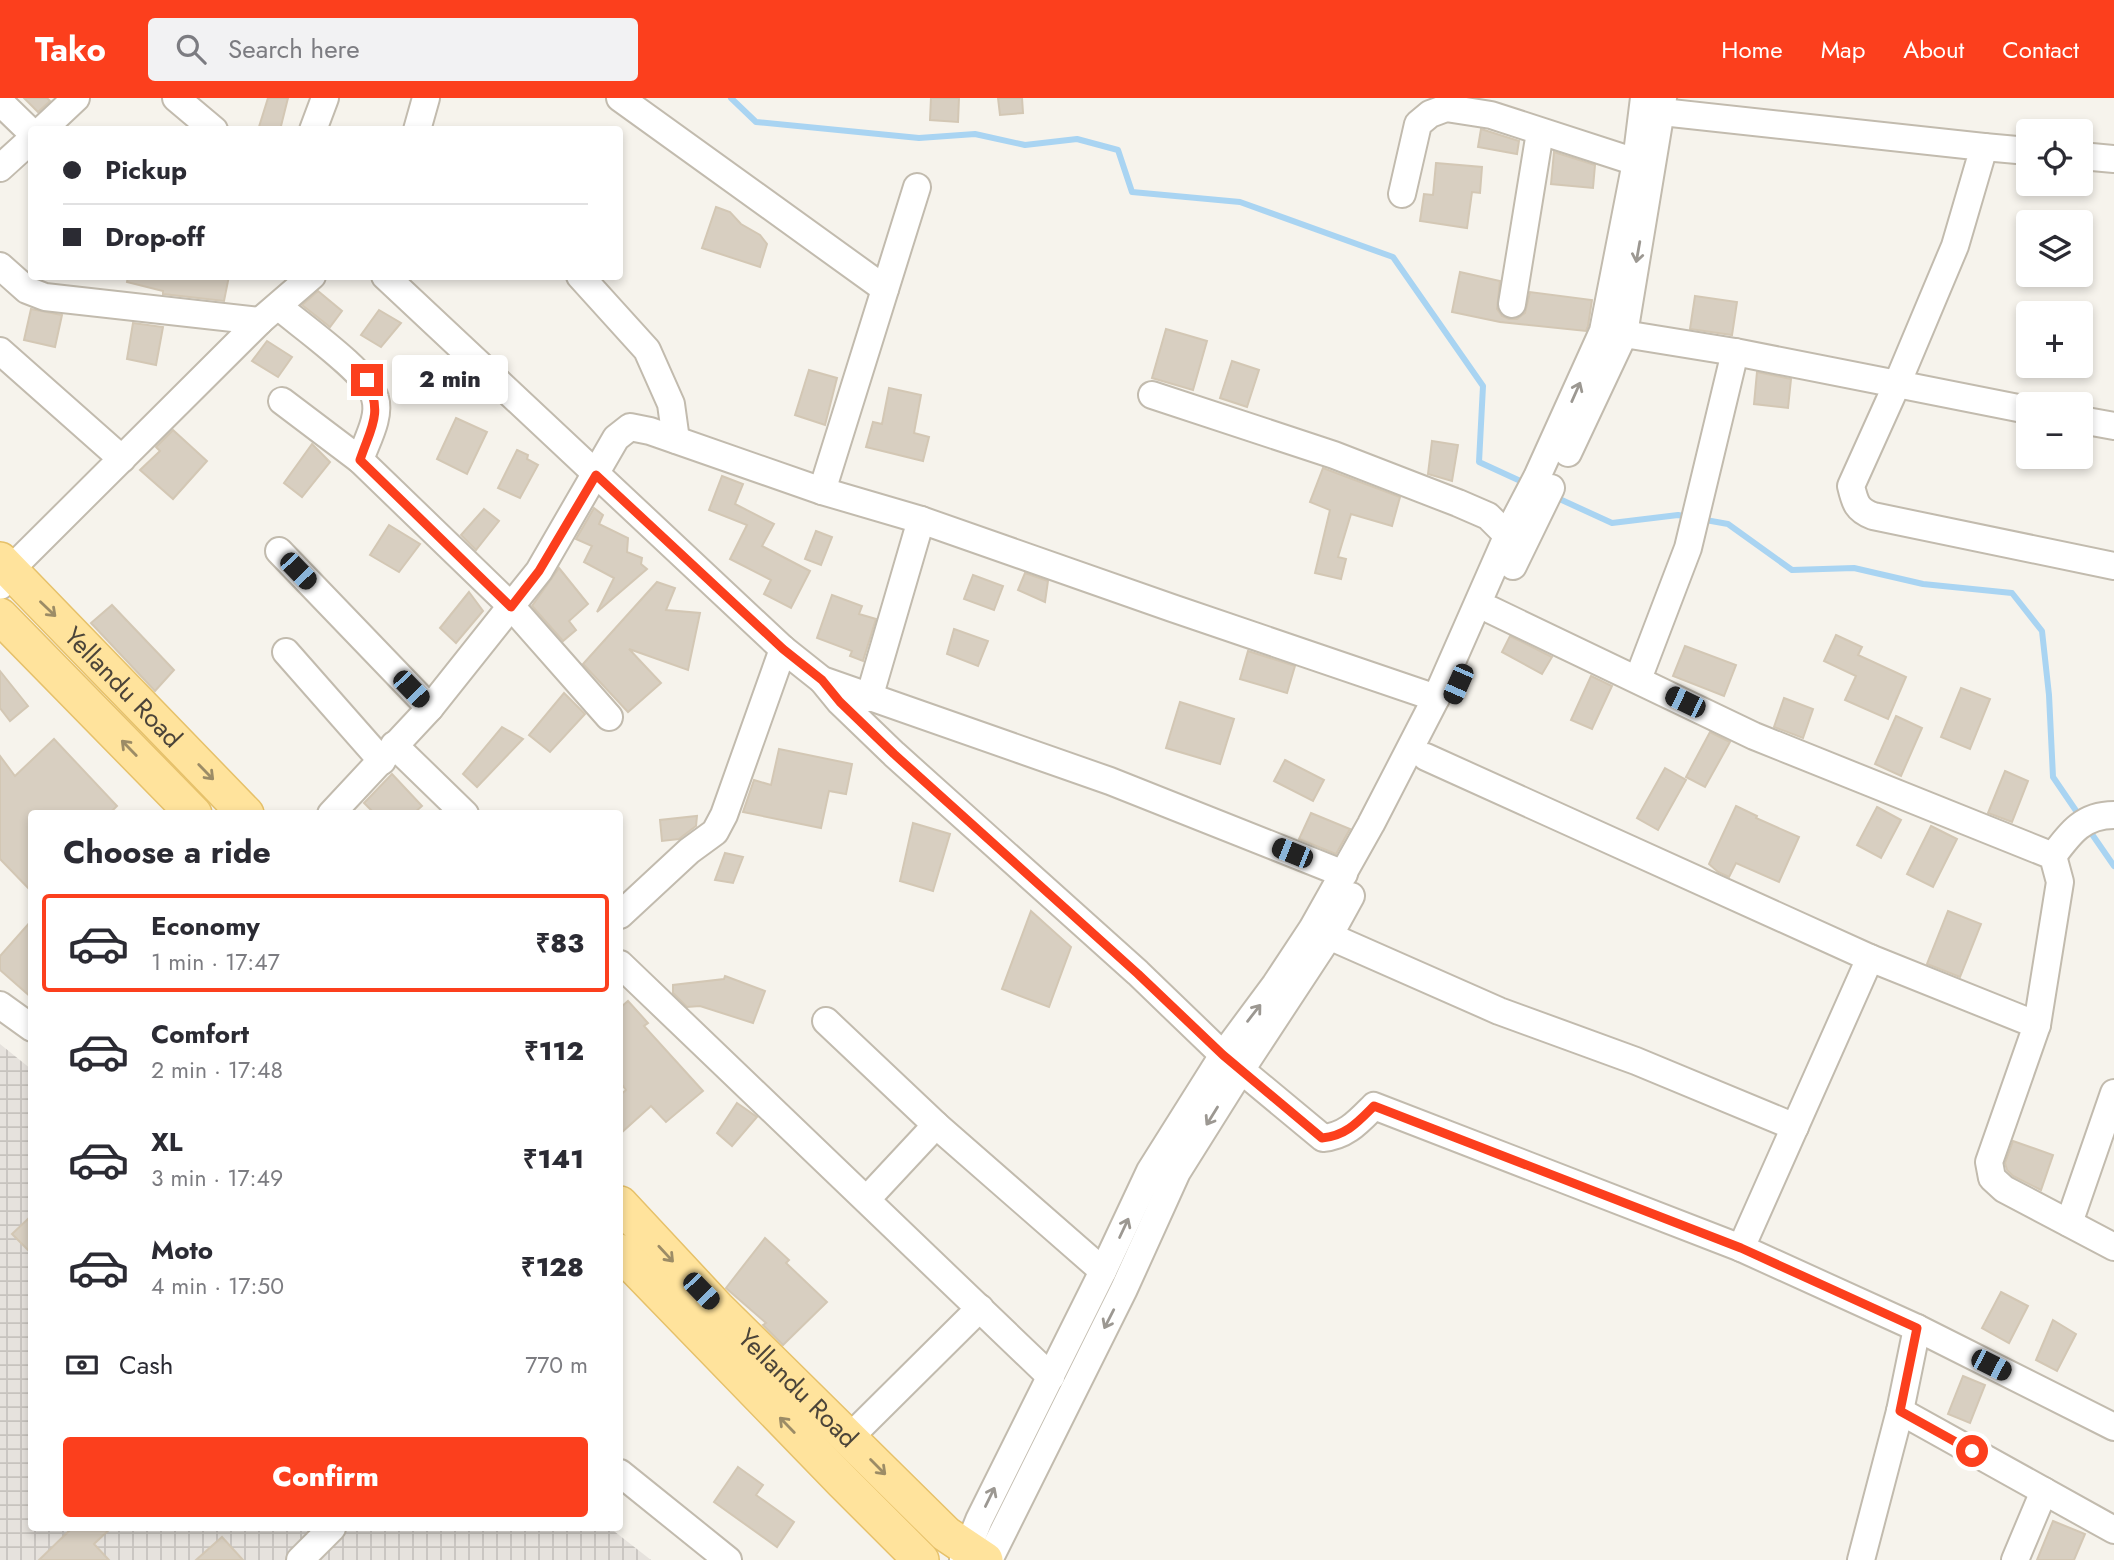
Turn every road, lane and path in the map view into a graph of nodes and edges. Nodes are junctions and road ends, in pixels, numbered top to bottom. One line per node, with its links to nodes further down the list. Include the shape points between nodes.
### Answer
1 (76, 98): 8 (street)
2 (176, 98): 9 (street)
3 (325, 98): 10 (street)
4 (426, 98): 11 (street)
5 (620, 98): 27 (street)
6 (0, 102): 12 (street)
7 (1656, 103): 15 (street); 19 (street); 30 (street, one-way to 30)
8 (46, 126)
9 (209, 126)
10 (314, 126)
11 (419, 126)
12 (28, 130)
13 (1540, 132): 19 (street); 22 (street, via 1491,115 1446,108 1430,114 1418,124); 28 (street)
14 (28, 143): 20 (street)
15 (1984, 147): 16 (street); 33 (street, via 1955,246)
16 (2016, 150)
17 (2093, 157): 18 (street)
18 (2114, 159)
19 (1636, 162): 43 (street, one-way to 19, via 1603,331)
20 (0, 168)
21 (917, 187): 27 (street)
22 (1402, 194)
23 (0, 266): 29 (street, via 27,290 45,297)
24 (307, 280): 29 (street)
25 (389, 280): 42 (street)
26 (584, 280): 39 (street, via 647,350 671,404)
27 (885, 289): 44 (street)
28 (1512, 304)
29 (269, 314): 40 (street); 41 (street, via 367,380 376,398 376,412)
30 (1624, 334): 32 (street); 43 (street)
31 (0, 351): 40 (street)
32 (1735, 352): 33 (street); 55 (street, via 1688,548)
33 (1897, 384): 36 (street); 48 (street, via 1851,486 1860,511)
34 (1152, 395): 46 (street, via 1334,455)
35 (282, 401): 41 (street)
36 (2016, 408)
37 (2093, 422): 38 (street)
38 (2114, 426)
39 (676, 440): 42 (street, via 630,428 616,438); 44 (street)
40 (122, 459): 49 (street)
41 (360, 460): 50 (street)
42 (596, 475): 50 (street, via 539,571); 53 (street)
43 (1546, 479): 46 (street)
44 (822, 491): 45 (street)
45 (921, 520): 57 (street); 58 (street)
46 (1517, 530): 51 (street); 58 (street)
47 (279, 551): 59 (street)
48 (2114, 566)
49 (3, 572): 64 (main road, Yellandu Road, one-way to 64, via 72,632)
50 (511, 607): 59 (street); 60 (street)
51 (1491, 610): 55 (street); 62 (street)
52 (0, 616): 63 (main road, Yellandu Road, one-way to 52)
53 (783, 649): 56 (street); 70 (street, via 715,832)
54 (286, 652): 61 (street)
55 (1638, 679): 68 (street, via 1755,736)
56 (822, 680): 57 (street); 78 (street, via 894,754)
57 (869, 698): 69 (street, via 1110,781)
58 (1436, 698): 69 (street)
59 (430, 708): 61 (street)
60 (609, 717)
61 (388, 753): 65 (street); 66 (street)
62 (1426, 757): 71 (street); 72 (street)
63 (190, 810)
64 (243, 810)
65 (335, 810)
66 (460, 810)
67 (2114, 815): 68 (street, via 2101,815 2073,828)
68 (2053, 856): 77 (street, via 2060,882)
69 (1344, 874): 78 (street, one-way to 69)
70 (623, 912)
71 (1329, 936): 78 (street); 81 (street, via 1499,1011)
72 (1870, 958): 77 (street); 81 (street)
73 (623, 967): 82 (street)
74 (0, 1005): 76 (street)
75 (826, 1021): 80 (street)
76 (28, 1025)
77 (2037, 1025): 84 (street, via 1989,1162 1992,1178 2004,1189)
78 (1232, 1063): 86 (street, via 1322,1138 1336,1137 1374,1106); 88 (street, one-way to 78, via 1150,1171); 99 (street, one-way to 99, via 1124,1289)
79 (2114, 1093): 84 (street)
80 (936, 1125): 82 (street); 88 (street)
81 (1795, 1127): 86 (street)
82 (867, 1199): 89 (street)
83 (623, 1207): 94 (main road, Yellandu Road, one-way to 94)
84 (2069, 1223): 85 (street)
85 (2114, 1247)
86 (1741, 1248): 90 (street)
87 (623, 1255): 102 (main road, Yellandu Road, one-way to 87)
88 (1103, 1271): 91 (street)
89 (979, 1308): 91 (street); 94 (street)
90 (1917, 1328): 92 (street); 93 (street)
91 (1051, 1377): 99 (street, one-way to 91, via 1027,1422)
92 (1900, 1411): 96 (street); 103 (street)
93 (2114, 1427)
94 (849, 1438): 99 (main road, Yellandu Road, one-way to 99, via 946,1534)
95 (623, 1475): 101 (street)
96 (2044, 1491): 97 (street); 104 (street)
97 (2114, 1530)
98 (329, 1531): 100 (street)
99 (976, 1557)
100 (300, 1560)
101 (728, 1560)
102 (921, 1560)
103 (1861, 1560)
104 (2015, 1560)

